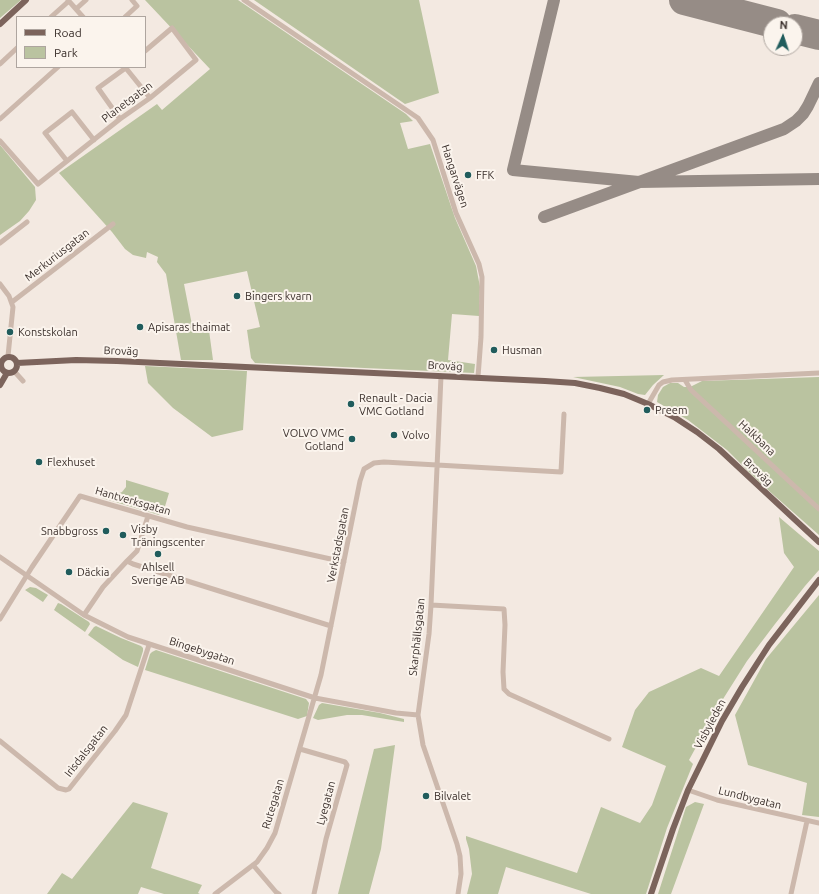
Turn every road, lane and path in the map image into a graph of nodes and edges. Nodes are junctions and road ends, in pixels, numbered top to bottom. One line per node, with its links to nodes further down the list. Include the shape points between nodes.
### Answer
1 (26, 0): 10 (main road)
2 (69, 0): 6 (street); 7 (street)
3 (86, 0): 6 (street)
4 (132, 0): 9 (street, via 137,6)
5 (244, 0): 35 (street, Hangarvägen, via 418,118 433,140 456,213 479,264 482,278)
6 (76, 9): 8 (street)
7 (52, 16)
8 (82, 16)
9 (126, 16)
10 (0, 24)
11 (16, 49): 13 (street)
12 (146, 50): 17 (street, Planetgatan, via 172,28 196,60)
13 (0, 64)
14 (57, 68): 18 (street)
15 (125, 68): 19 (street, via 98,88)
16 (127, 68): 17 (street)
17 (150, 98): 19 (street, Planetgatan)
18 (0, 119)
19 (120, 119): 20 (street, Planetgatan)
20 (94, 140): 22 (street, Planetgatan); 22 (street, via 72,112 50,129 45,133)
21 (0, 141): 22 (street, Planetgatan, via 38,184)
22 (67, 161)
23 (27, 222): 25 (street)
24 (113, 224): 27 (street, Merkuriusgatan)
25 (0, 243)
26 (0, 284): 27 (street)
27 (12, 302): 28 (street)
28 (8, 356): 29 (main road, via 14,358); 30 (main road)
29 (17, 363): 31 (main road); 34 (main road, Broväg, via 91,360)
30 (0, 365): 32 (main road)
31 (14, 371): 32 (main road); 36 (street)
32 (7, 373): 38 (main road)
33 (819, 373): 37 (street)
34 (441, 376): 35 (main road, Broväg); 41 (street, Skarphällsgatan)
35 (478, 377): 39 (main road, Broväg, via 575,383 614,391)
36 (23, 380)
37 (685, 380): 39 (street, via 663,382); 42 (street, Halkbana, via 691,390)
38 (0, 385)
39 (648, 404): 44 (main road, Broväg, via 686,424 719,449)
40 (564, 414): 41 (street, via 561,472)
41 (436, 465): 47 (street, Verkstadsgatan, via 384,462 374,463 364,469); 50 (street, Skarphällsgatan)
42 (819, 508)
43 (148, 516): 46 (street, via 137,551); 47 (street, Hantverksgatan); 48 (street, Hantverksgatan, via 80,496)
44 (819, 542)
45 (0, 556): 48 (street, Bingebygatan)
46 (127, 561): 51 (street, via 103,587); 53 (street)
47 (344, 562): 53 (street, Verkstadsgatan)
48 (27, 576): 51 (street, Bingebygatan); 52 (street)
49 (819, 580): 60 (main road, Visbyleden, via 776,636 742,687 713,738)
50 (431, 605): 56 (street, Skarphällsgatan); 57 (street, via 504,609 504,689 509,694)
51 (84, 615): 54 (street, Bingebygatan)
52 (0, 619)
53 (331, 626): 55 (street, Verkstadsgatan)
54 (149, 645): 55 (street, Bingebygatan); 58 (street, Irisdalsgatan, via 126,715 69,789 58,788)
55 (315, 698): 56 (street, Bingebygatan); 59 (street, Rutegatan)
56 (418, 715): 67 (street, Skarphällsgatan, via 423,745 460,856)
57 (609, 739)
58 (0, 741)
59 (300, 749): 63 (street, Rutegatan, via 275,833); 66 (street, Lyegatan, via 347,765 326,839)
60 (688, 790): 61 (street, Lundbygatan, via 717,800); 68 (main road, Visbyleden)
61 (807, 821): 62 (street, Lundbygatan); 69 (street)
62 (819, 823)
63 (253, 865): 64 (street, Rutegatan); 65 (street)
64 (215, 894)
65 (279, 894)
66 (314, 894)
67 (458, 894)
68 (651, 894)
69 (791, 894)

